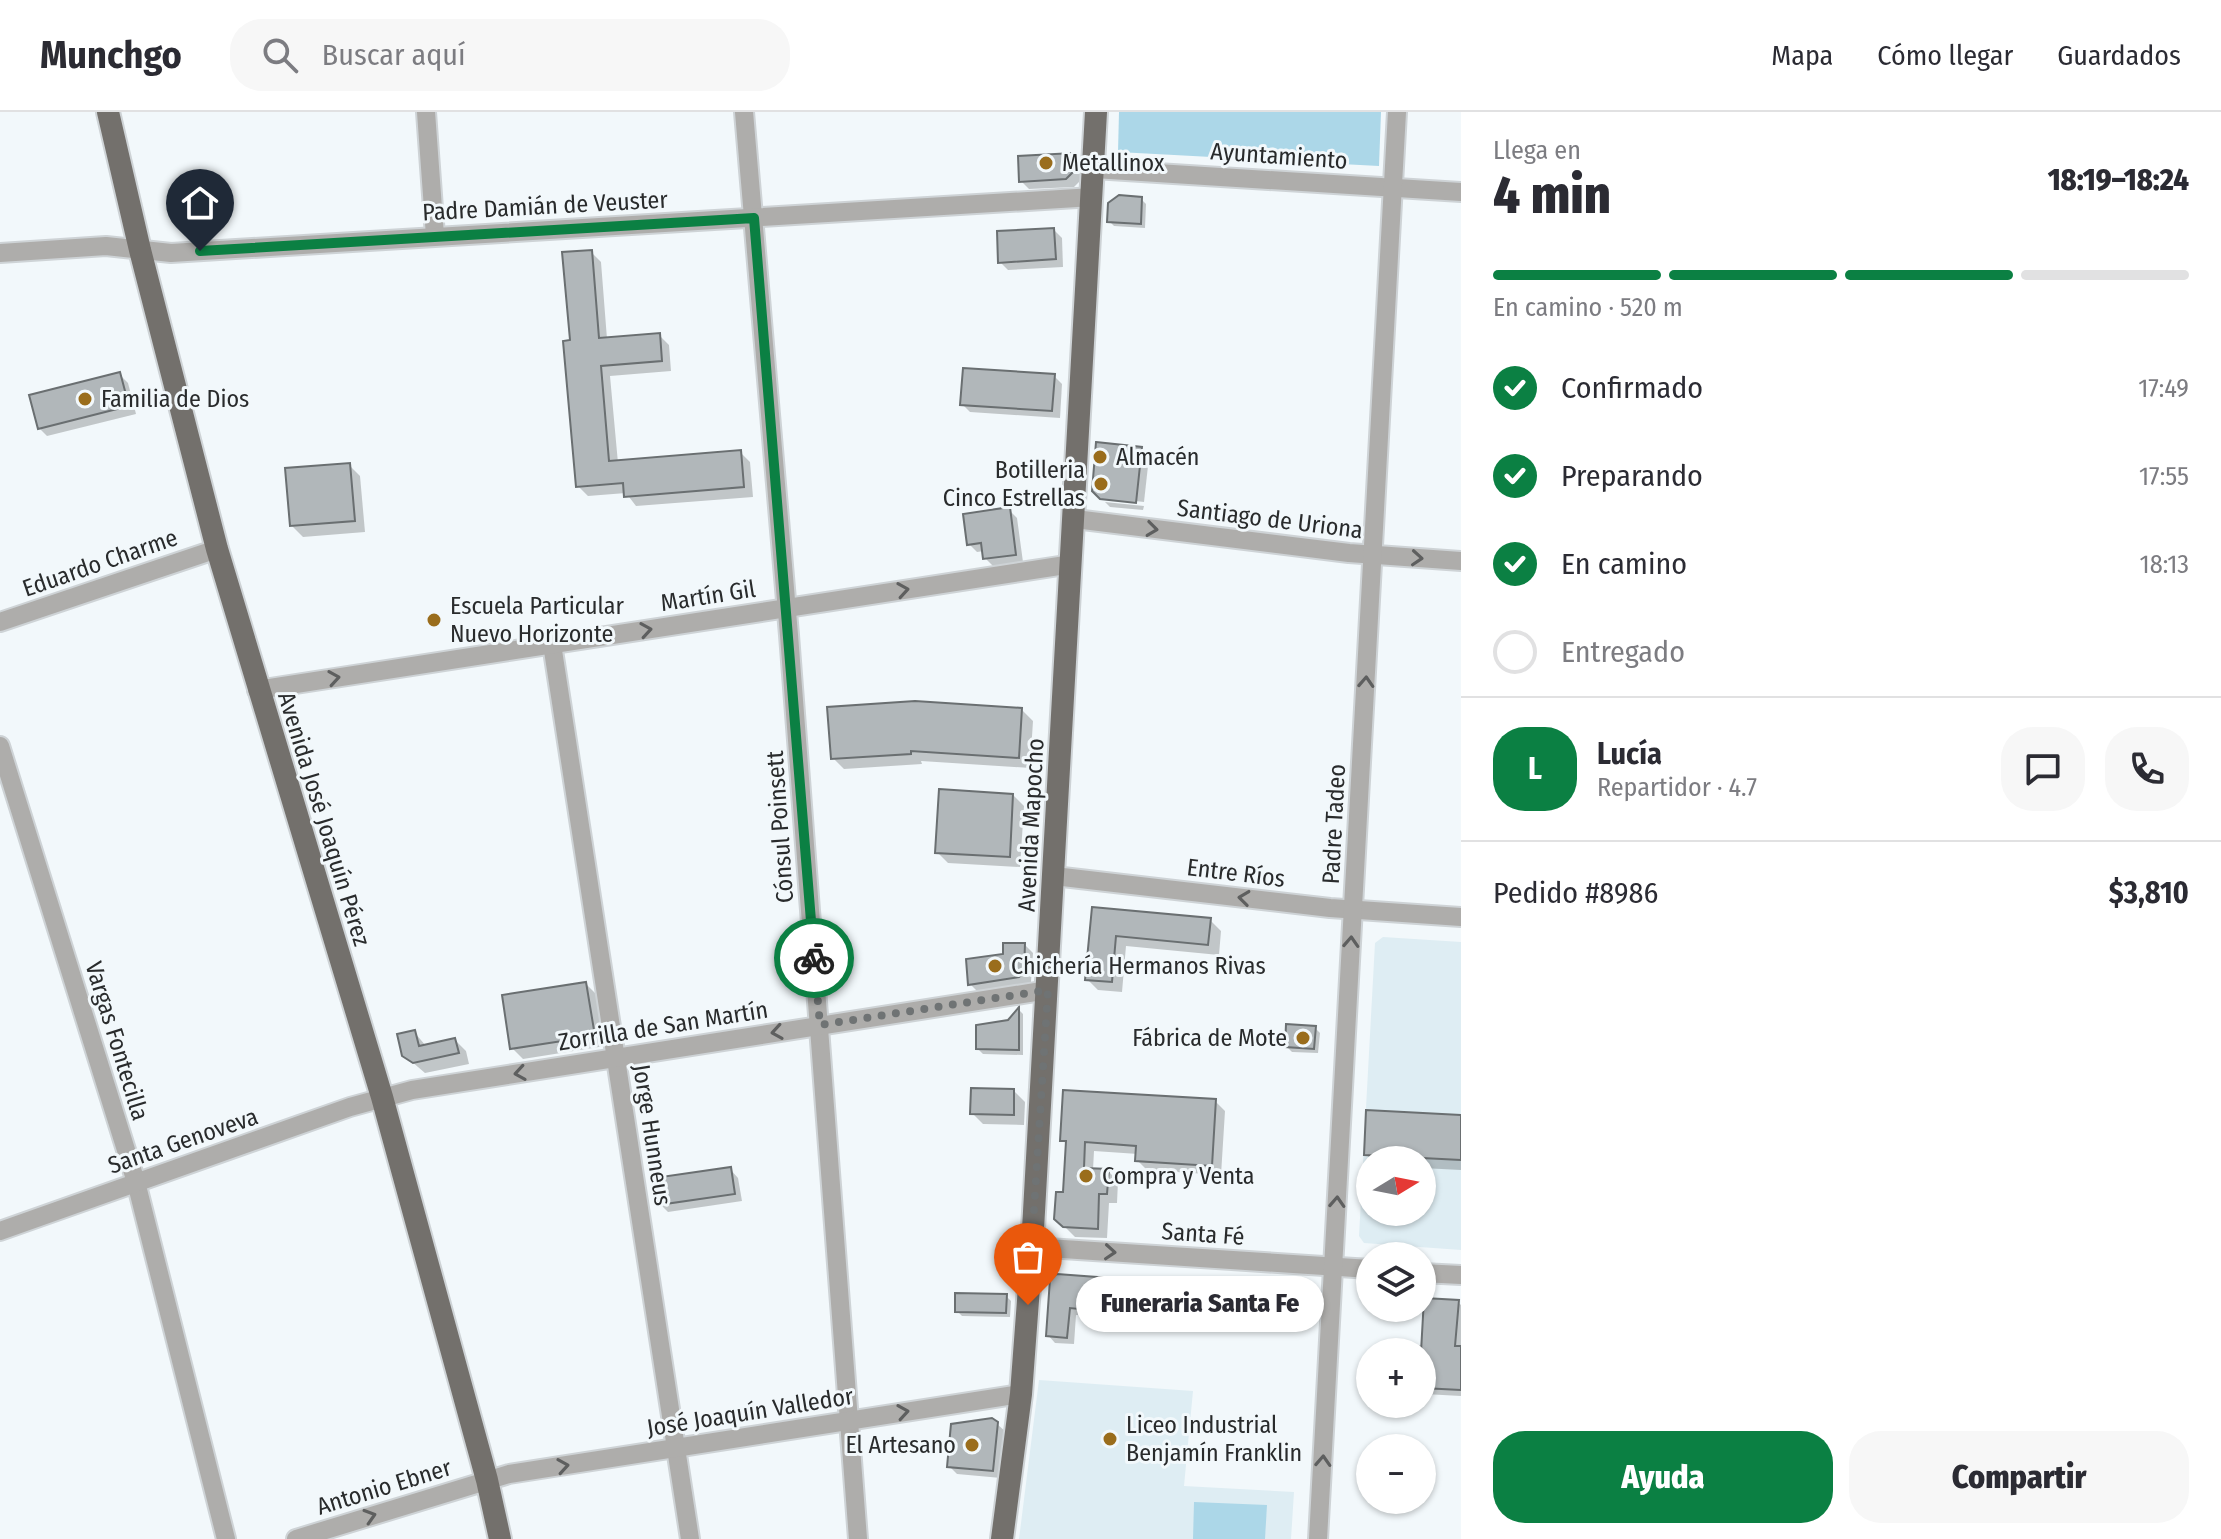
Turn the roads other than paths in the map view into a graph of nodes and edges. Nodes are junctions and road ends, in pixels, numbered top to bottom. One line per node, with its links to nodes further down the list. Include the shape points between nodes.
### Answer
1 (108, 112): 12 (main road, Avenida José Joaquín Pérez)
2 (426, 112): 11 (street)
3 (744, 112): 10 (street, Cónsul Poinsett)
4 (1096, 112): 6 (main road, Avenida Mapocho)
5 (1397, 112): 7 (street, Padre Tadeo)
6 (1094, 169): 7 (street, Ayuntamiento); 9 (main road, Avenida Mapocho)
7 (1392, 187): 8 (street, Ayuntamiento); 16 (street, Padre Tadeo)
8 (1461, 192)
9 (1093, 197): 10 (street, Padre Damián de Veuster); 14 (main road, Avenida Mapocho)
10 (754, 218): 11 (street, Padre Damián de Veuster); 19 (street, Cónsul Poinsett)
11 (435, 236): 12 (street, Padre Damián de Veuster, via 171,253)
12 (140, 250): 13 (street, Padre Damián de Veuster, via 106,246); 15 (main road, Avenida José Joaquín Pérez)
13 (0, 253)
14 (1075, 519): 16 (street, Santiago de Uriona, one-way to 16); 18 (main road, Avenida Mapocho)
15 (217, 549): 20 (street, Eduardo Charme); 22 (main road, Avenida José Joaquín Pérez)
16 (1373, 555): 17 (street, Santiago de Uriona, one-way to 17); 25 (street, Padre Tadeo, one-way to 16)
17 (1461, 561)
18 (1072, 564): 19 (street, Martín Gil, one-way to 18); 24 (main road, Avenida Mapocho)
19 (787, 608): 21 (street, Martín Gil, one-way to 19); 28 (street, Cónsul Poinsett)
20 (0, 622)
21 (552, 644): 22 (street, Martín Gil, one-way to 21); 29 (street, Jorge Hunneus)
22 (257, 690): 30 (main road, Avenida José Joaquín Pérez)
23 (0, 746): 31 (street, Vargas Fontecilla)
24 (1054, 876): 25 (street, Entre Ríos, one-way to 24); 27 (main road, Avenida Mapocho)
25 (1353, 910): 26 (street, Entre Ríos); 34 (street, Padre Tadeo, one-way to 25)
26 (1461, 917)
27 (1048, 990): 28 (street, Zorrilla de San Martín); 33 (main road, Avenida Mapocho)
28 (820, 1025): 29 (street, Zorrilla de San Martín, one-way to 29); 39 (street, Cónsul Poinsett)
29 (616, 1058): 30 (street, Zorrilla de San Martín, one-way to 30); 40 (street, Jorge Hunneus)
30 (382, 1097): 31 (street, Santa Genoveva); 41 (main road, Avenida José Joaquín Pérez)
31 (136, 1182): 32 (street, Santa Genoveva); 42 (street, Vargas Fontecilla)
32 (0, 1231)
33 (1032, 1247): 34 (street, Santa Fé, one-way to 34); 38 (main road, Avenida Mapocho)
34 (1333, 1267): 35 (street, Santa Fé); 48 (street, Padre Tadeo, one-way to 34)
35 (1356, 1268)
36 (1436, 1274): 37 (street)
37 (1461, 1275)
38 (1021, 1394): 39 (street, José Joaquín Valledor, one-way to 38); 47 (main road, Avenida Mapocho)
39 (848, 1421): 40 (street, José Joaquín Valledor); 46 (street, Cónsul Poinsett)
40 (676, 1448): 41 (street, José Joaquín Valledor, one-way to 40); 45 (street, Jorge Hunneus)
41 (487, 1480): 43 (street, Antonio Ebner, one-way to 41); 44 (main road, Avenida José Joaquín Pérez)
42 (226, 1539)
43 (296, 1539)
44 (500, 1539)
45 (690, 1539)
46 (858, 1539)
47 (1002, 1539)
48 (1318, 1539)

